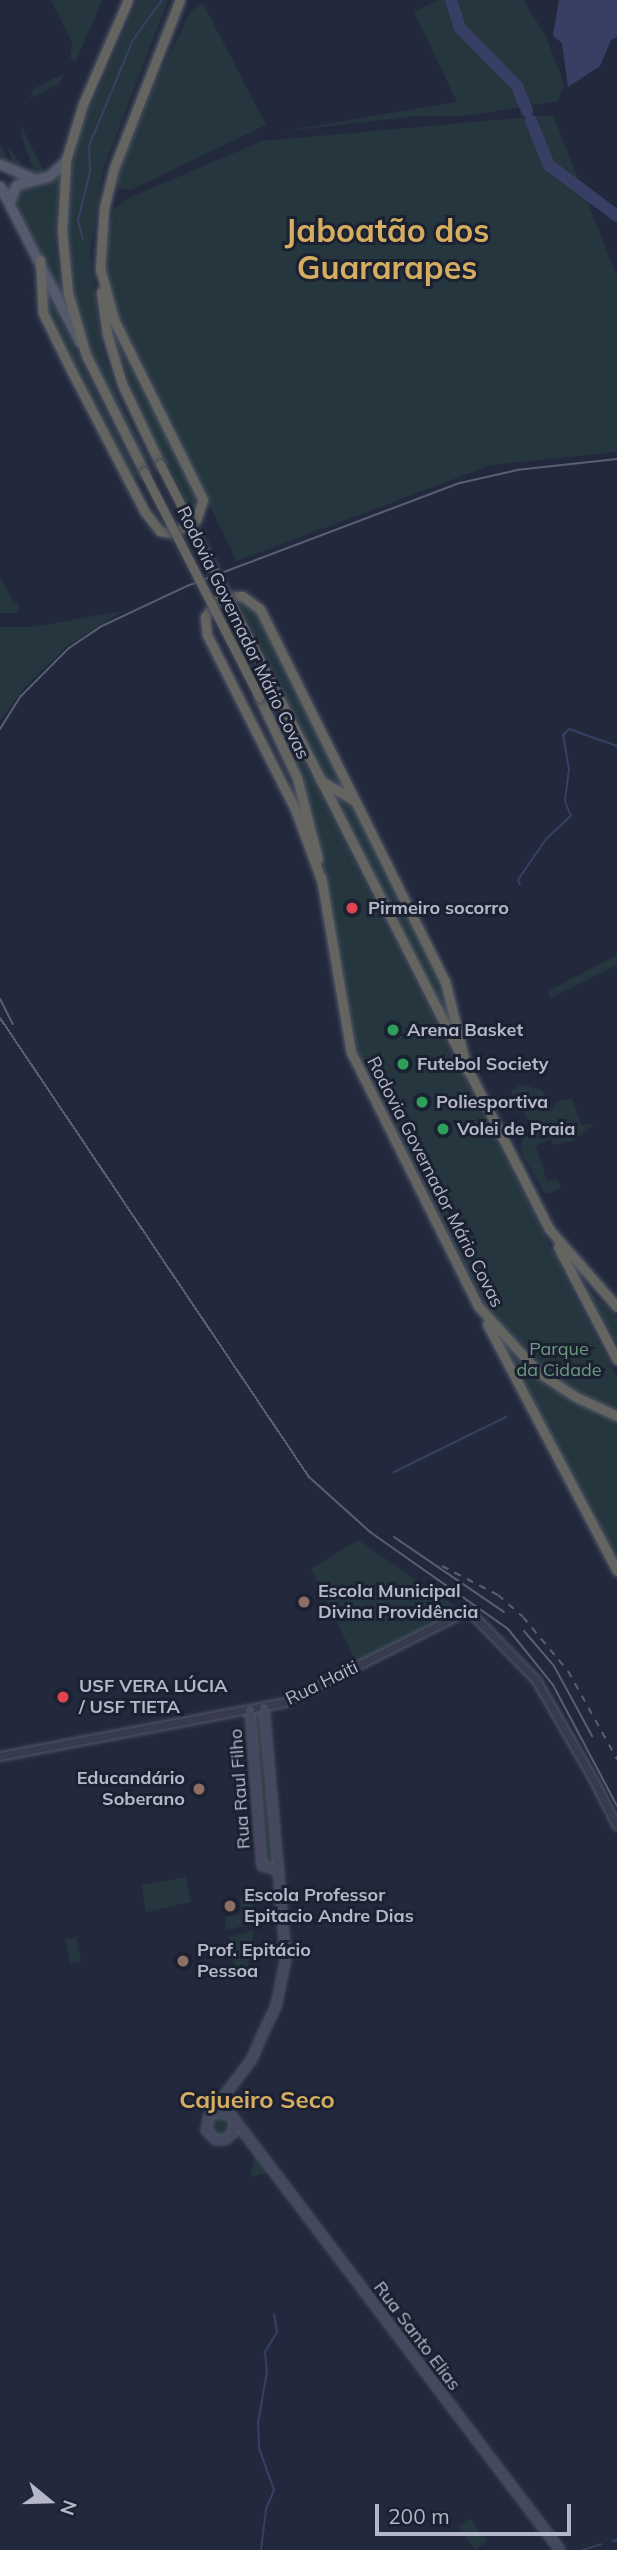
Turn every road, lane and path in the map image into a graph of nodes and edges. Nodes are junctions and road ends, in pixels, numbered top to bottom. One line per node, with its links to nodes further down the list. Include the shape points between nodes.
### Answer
1 (128, 0): 3 (highway, Rodovia Governador Mário Covas, via 83,104)
2 (180, 0): 9 (highway, Rodovia Governador Mário Covas, via 114,168 104,208)
3 (66, 160): 5 (main road, via 53,174); 10 (highway, Rodovia Governador Mário Covas, via 63,258)
4 (0, 164): 5 (main road)
5 (38, 180): 7 (main road, via 16,185)
6 (0, 186): 7 (main road)
7 (9, 203): 8 (main road)
8 (40, 260): 9 (highway, via 39,292 49,325 145,512 160,531 174,533 196,520 203,500 119,330); 10 (main road)
9 (100, 268): 11 (highway, Rodovia Governador Mário Covas, bridge, via 104,322 118,374)
10 (86, 355): 13 (highway, Rodovia Governador Mário Covas, bridge, via 297,778)
11 (320, 780): 12 (highway); 14 (highway, Rodovia Governador Mário Covas)
12 (355, 801): 13 (highway, via 260,609 237,595 215,600 205,617 207,635 295,809); 14 (highway, via 445,981)
13 (322, 882): 16 (highway, Rodovia Governador Mário Covas, via 351,1052)
14 (467, 1070): 15 (highway, Rodovia Governador Mário Covas)
15 (550, 1229): 17 (highway, Rodovia Governador Mário Covas); 18 (highway)
16 (478, 1306): 19 (highway, Rodovia Governador Mário Covas, via 517,1354 550,1381); 20 (highway)
17 (617, 1307)
18 (617, 1360)
19 (617, 1416)
20 (617, 1571)
21 (264, 1708): 22 (street, Rua Haiti); 24 (street, Rua Haiti, via 468,1610 536,1680); 25 (main road)
22 (250, 1710): 23 (street, Rua Haiti); 25 (main road, Rua Raul Filho, via 262,1866)
23 (0, 1756)
24 (617, 1825)
25 (279, 1870): 26 (main road, via 287,1931 284,1973 264,2033)
26 (228, 2094): 27 (main road); 28 (main road)
27 (213, 2113): 28 (main road); 29 (main road, via 206,2125 209,2134)
28 (232, 2117): 29 (main road, via 233,2133); 30 (main road, Rua Santo Elias)
29 (226, 2139): 30 (main road)
30 (248, 2141): 31 (main road, Rua Santo Elias)
31 (560, 2550)

